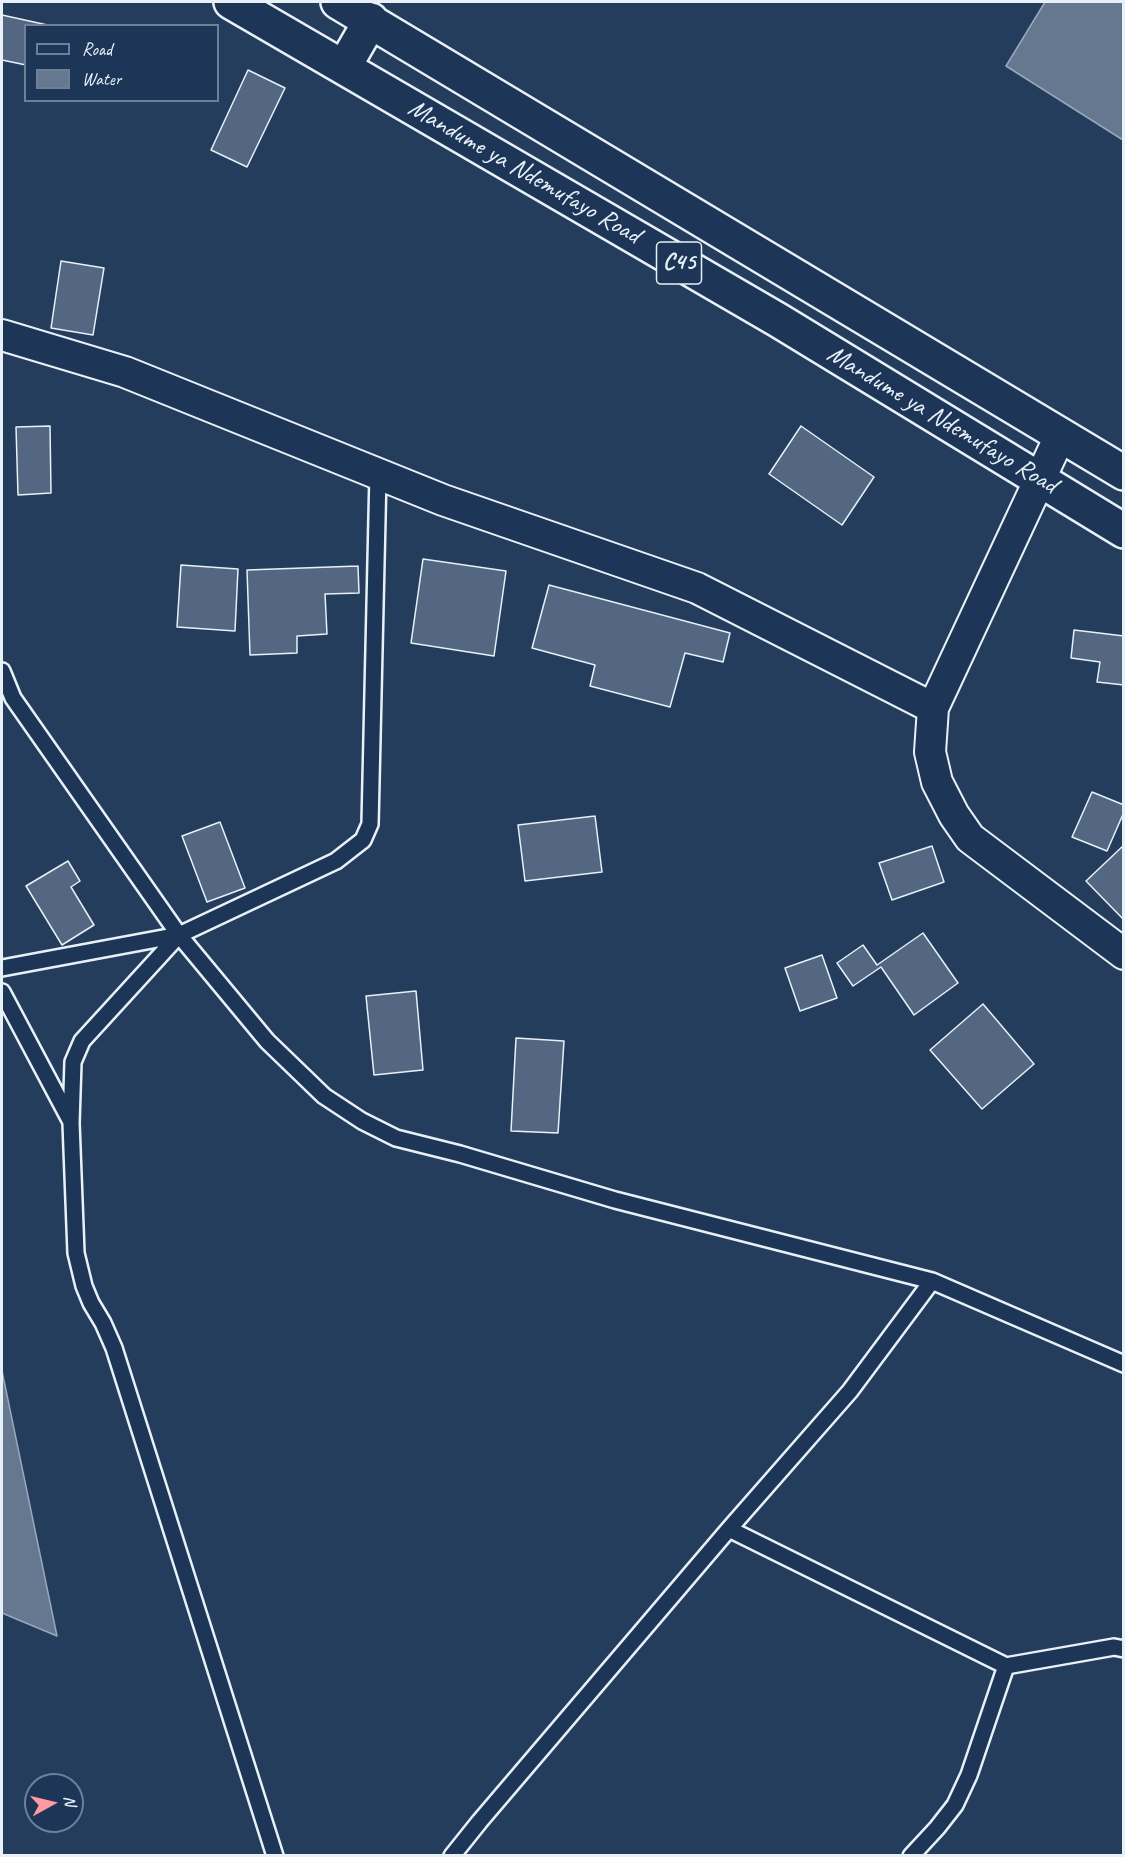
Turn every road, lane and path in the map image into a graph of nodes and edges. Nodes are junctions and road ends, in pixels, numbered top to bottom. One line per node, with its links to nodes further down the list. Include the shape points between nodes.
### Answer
1 (231, 2): 4 (main road, Mandume ya Ndemufayo Road / C45)
2 (338, 2): 3 (main road, Mandume ya Ndemufayo Road / C45)
3 (371, 20): 4 (main road); 6 (main road, Mandume ya Ndemufayo Road / C45)
4 (344, 67): 9 (main road, Mandume ya Ndemufayo Road / C45)
5 (2, 335): 8 (street, via 125,372)
6 (1060, 436): 7 (main road, Mandume ya Ndemufayo Road / C45); 9 (street)
7 (1124, 473)
8 (378, 474): 12 (street, via 697,588); 13 (lane, via 369,824 363,840 336,861)
9 (1040, 479): 10 (main road, Mandume ya Ndemufayo Road / C45); 12 (street)
10 (1124, 531)
11 (2, 671): 13 (lane, via 14,698)
12 (933, 708): 14 (street, via 930,752 937,782 970,838)
13 (178, 935): 15 (lane); 17 (lane, via 82,1041 72,1062); 18 (lane, via 267,1041 324,1096 396,1138 615,1200)
14 (1124, 954)
15 (2, 968)
16 (2, 992): 17 (lane)
17 (71, 1123): 23 (lane, via 76,1253 84,1286 114,1348)
18 (932, 1281): 19 (lane); 20 (lane, via 850,1391)
19 (1124, 1364)
20 (729, 1529): 22 (lane); 24 (lane)
21 (1124, 1650): 22 (lane, via 1114,1647)
22 (1006, 1666): 25 (lane, via 969,1775 954,1805)
23 (275, 1856)
24 (452, 1856)
25 (911, 1856)

